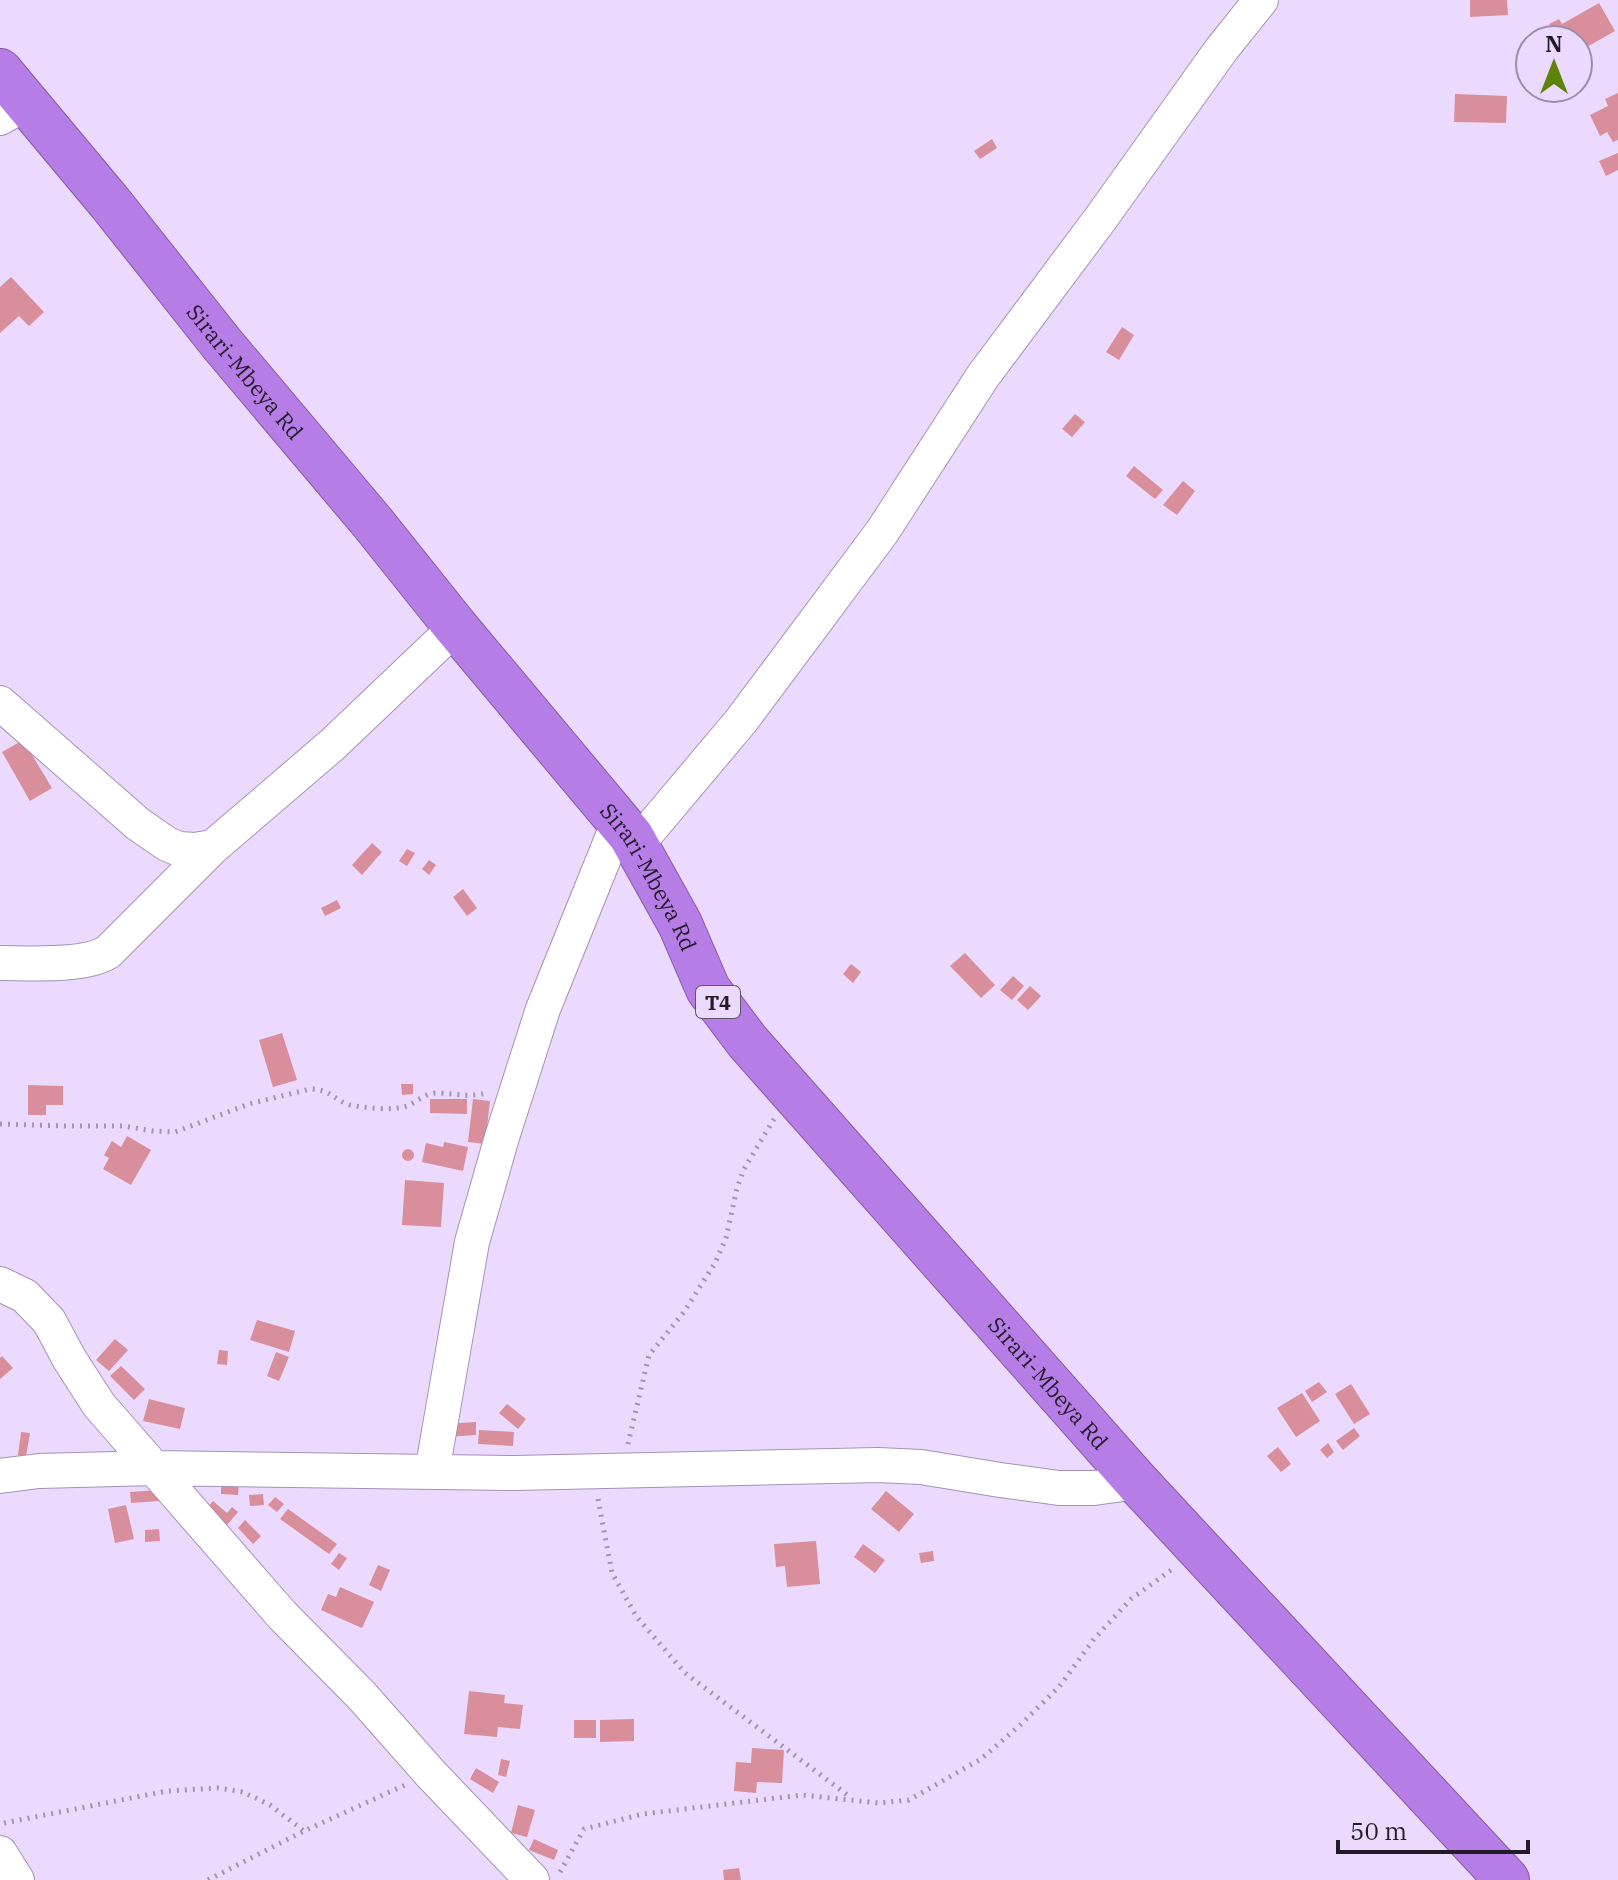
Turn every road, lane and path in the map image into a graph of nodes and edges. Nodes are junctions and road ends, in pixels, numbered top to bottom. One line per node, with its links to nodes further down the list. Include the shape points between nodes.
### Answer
1 (1261, 0): 5 (street, via 983,376 882,532 741,721)
2 (9, 97): 3 (highway, Sirari-Mbeya Rd / T4, via 111,204)
3 (456, 627): 5 (highway, Sirari-Mbeya Rd / T4); 6 (street, via 332,745)
4 (0, 703): 6 (street, via 157,837 179,849)
5 (627, 834): 8 (street, via 543,1009); 9 (highway, Sirari-Mbeya Rd / T4, via 680,924 708,989)
6 (213, 847): 7 (street, via 100,957)
7 (0, 963)
8 (524, 1069): 10 (path, via 483,1094 430,1094 397,1109 350,1105 331,1093 310,1089 249,1104 175,1132); 14 (street, via 472,1242)
9 (791, 1091): 13 (path, via 744,1169 715,1263 649,1355 635,1422); 16 (highway, Sirari-Mbeya Rd / T4)
10 (0, 1124)
11 (0, 1284): 12 (street, via 25,1296 49,1321 99,1405)
12 (154, 1468): 14 (street); 15 (street); 18 (street)
13 (607, 1470): 14 (street); 16 (street, via 878,1465 1059,1488); 19 (path, via 612,1573 636,1616 685,1673)
14 (432, 1472)
15 (0, 1476)
16 (1137, 1482): 17 (highway, Sirari-Mbeya Rd / T4)
17 (1199, 1550): 19 (path, via 1131,1599 1059,1687 981,1759 909,1800); 27 (highway, Sirari-Mbeya Rd / T4)
18 (430, 1773): 21 (path); 25 (street)
19 (851, 1799): 26 (path, via 802,1795 643,1814 589,1827 580,1833)
20 (0, 1824): 21 (path, via 167,1791 218,1788 270,1805)
21 (304, 1831): 24 (path)
22 (0, 1853): 23 (street)
23 (17, 1880)
24 (208, 1880)
25 (532, 1880)
26 (556, 1880)
27 (1507, 1880)

